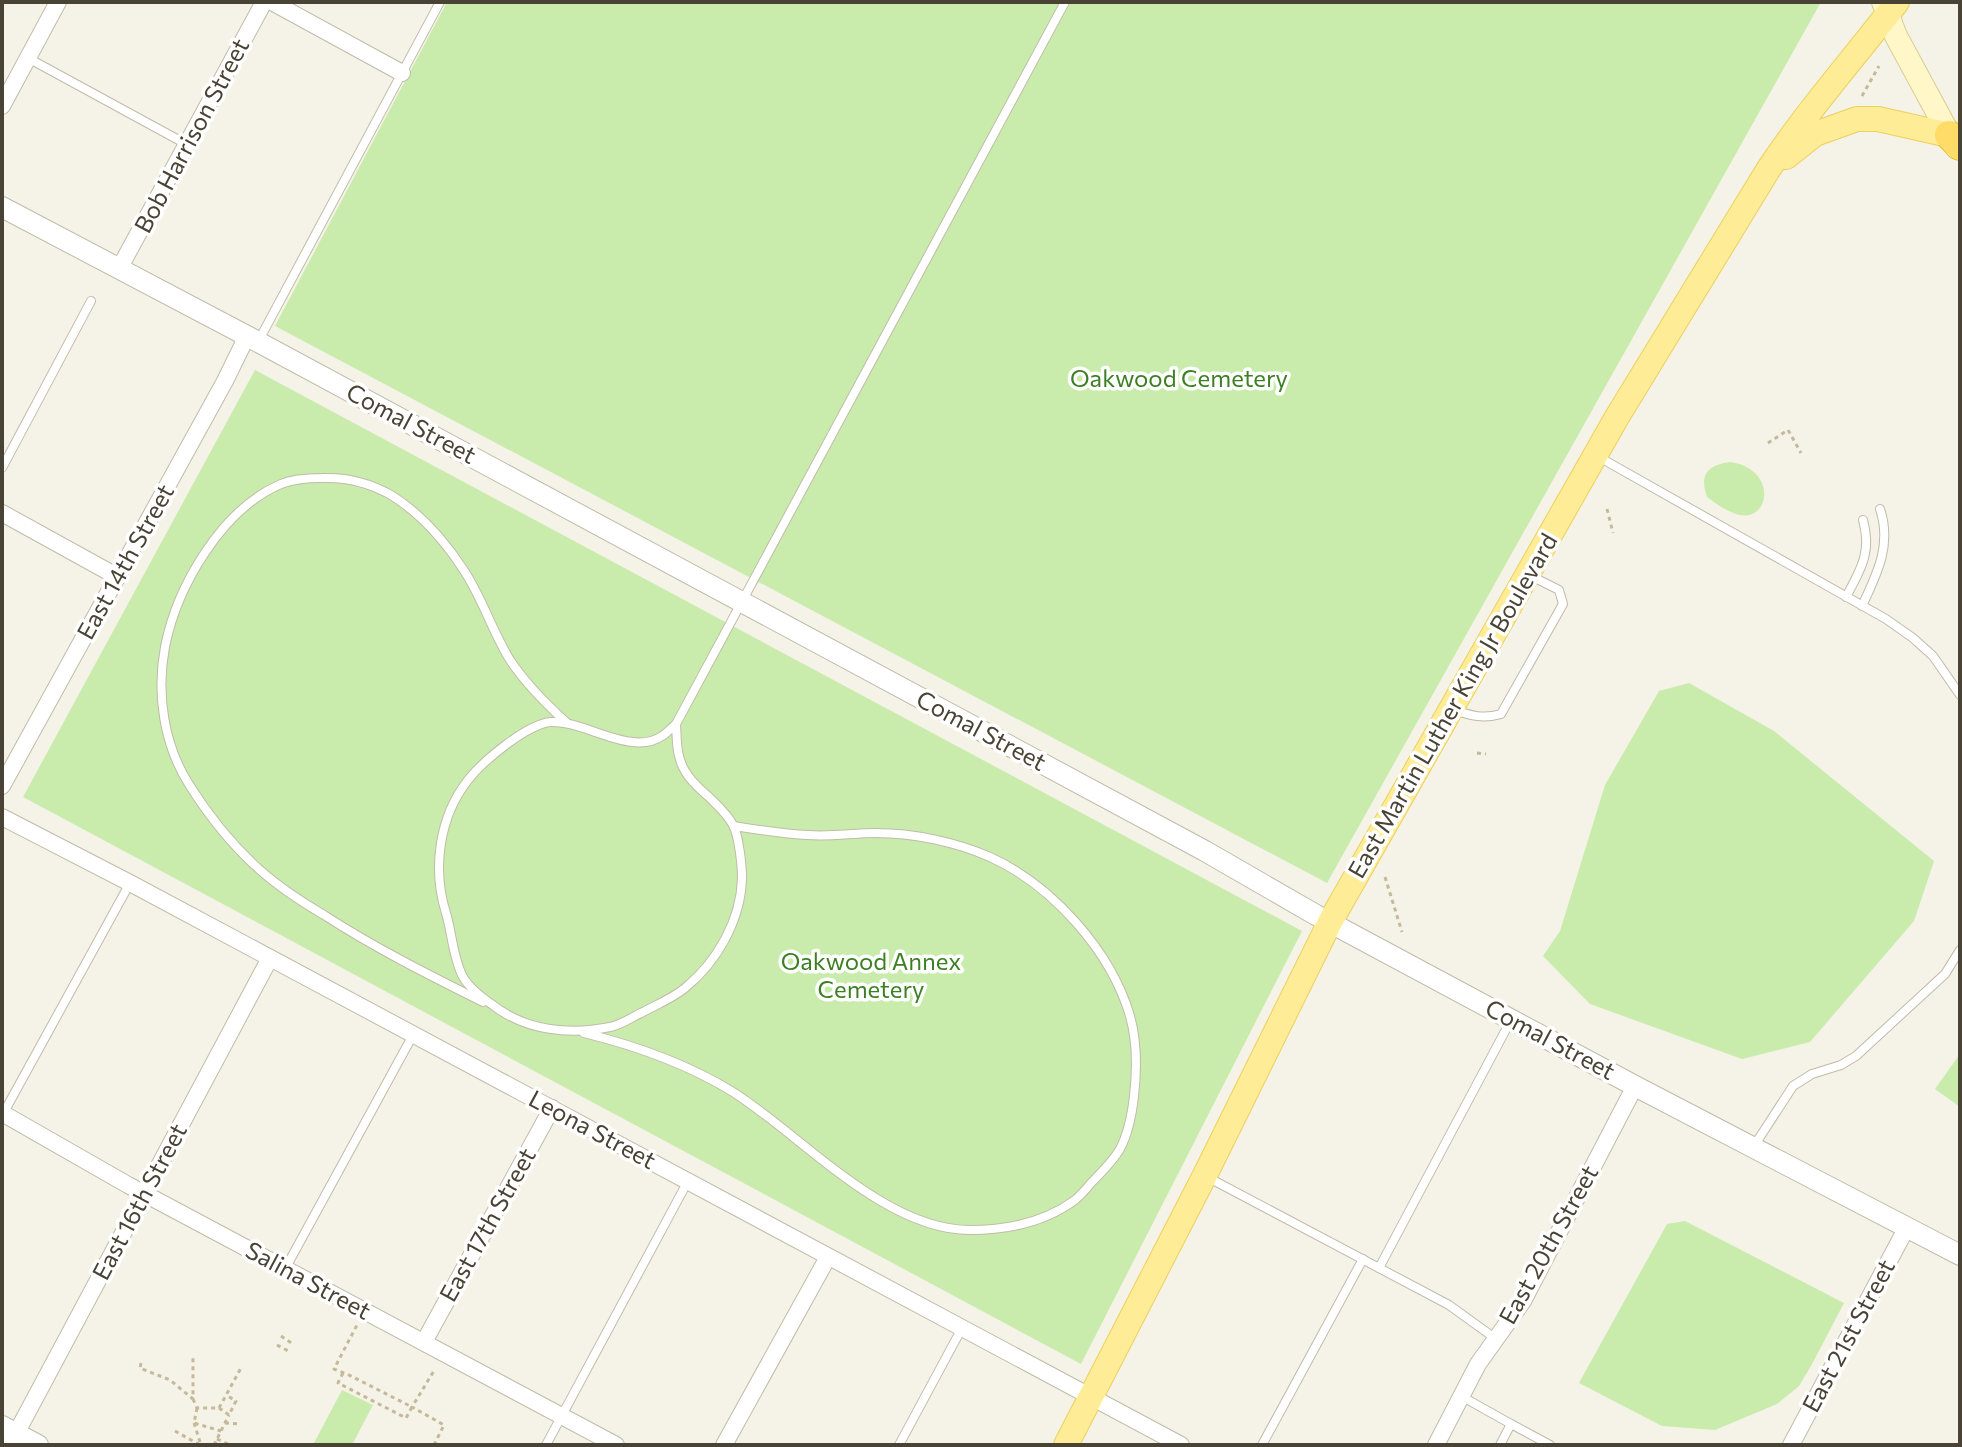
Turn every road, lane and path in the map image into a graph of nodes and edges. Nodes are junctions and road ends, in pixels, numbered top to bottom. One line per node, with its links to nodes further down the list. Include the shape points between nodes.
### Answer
1 (58, 2): 6 (street)
2 (440, 2): 8 (lane, East 14th Street)
3 (1065, 2): 30 (lane)
4 (262, 3): 8 (street); 11 (street, Bob Harrison Street)
5 (1889, 6): 12 (main road, via 1896,36); 13 (main road, East Martin Luther King Jr Boulevard)
6 (28, 58): 10 (street); 11 (lane)
7 (1879, 66): 9 (path)
8 (402, 73): 17 (lane, East 14th Street)
9 (1860, 99)
10 (2, 106)
11 (187, 145): 15 (street, Bob Harrison Street)
12 (1956, 145): 13 (main road, via 1878,119 1857,119 1815,134)
13 (1768, 170): 20 (main road, East Martin Luther King Jr Boulevard)
14 (2, 207): 15 (street, Comal Street)
15 (119, 269): 17 (street, Comal Street)
16 (91, 301): 21 (lane)
17 (253, 339): 28 (street, East 14th Street); 30 (street, Comal Street)
18 (1768, 443): 19 (path, via 1788,430)
19 (1801, 453)
20 (1595, 455): 27 (main road, East Martin Luther King Jr Boulevard); 29 (lane)
21 (2, 468)
22 (1607, 509): 26 (path)
23 (1880, 509): 31 (lane, via 1884,553)
24 (2, 513): 28 (street)
25 (1863, 520): 29 (lane, via 1868,537 1865,559)
26 (1613, 533)
27 (1528, 574): 33 (main road, East Martin Luther King Jr Boulevard); 33 (lane, via 1559,590 1563,604 1501,714 1489,718)
28 (118, 577): 38 (street, East 14th Street)
29 (1846, 597): 31 (lane)
30 (742, 603): 35 (lane); 43 (street, Comal Street)
31 (1862, 606): 32 (lane, via 1933,656)
32 (1960, 695)
33 (1452, 709): 43 (main road, East Martin Luther King Jr Boulevard)
34 (567, 723): 35 (lane, via 642,742 660,738); 47 (lane, via 548,722 530,730 485,762 456,798 442,837 441,899 463,976); 47 (lane, via 510,659 464,570 438,536 391,495 339,477 284,483 235,515 199,563 165,647 162,702 167,733 189,785 232,841 271,879 330,919)
35 (676, 724): 40 (lane, via 683,769)
36 (1477, 753): 37 (path)
37 (1486, 754)
38 (2, 786)
39 (2, 817): 42 (street, Leona Street)
40 (734, 826): 49 (lane, via 742,880 732,925 720,948 684,989 613,1027); 49 (lane, via 812,836 878,833 936,840 991,857 1052,898 1098,950 1130,1017 1136,1079 1132,1118 1119,1150 1075,1199 1027,1224 943,1228 863,1190 713,1081 643,1049)
41 (1385, 877): 44 (path)
42 (130, 883): 46 (street, Leona Street); 53 (lane)
43 (1330, 922): 48 (street, Comal Street); 55 (main road, East Martin Luther King Jr Boulevard)
44 (1402, 932)
45 (1960, 950): 54 (lane, via 1945,974 1856,1056 1793,1086)
46 (270, 958): 50 (street, Leona Street); 57 (street, East 16th Street)
47 (503, 1012): 49 (lane, via 540,1027)
48 (1512, 1020): 51 (street, Comal Street); 62 (lane)
49 (575, 1031)
50 (413, 1034): 52 (street, Leona Street); 63 (lane)
51 (1635, 1086): 54 (street, Comal Street); 67 (street, East 20th Street, via 1523,1301)
52 (552, 1108): 56 (street, Leona Street); 68 (street, East 17th Street)
53 (2, 1114): 57 (street, Salina Street)
54 (1753, 1147): 58 (street, Comal Street)
55 (1205, 1175): 61 (lane); 78 (main road, East Martin Luther King Jr Boulevard)
56 (688, 1181): 60 (street, Leona Street); 85 (lane)
57 (145, 1194): 63 (street, Salina Street); 92 (street, East 16th Street)
58 (1907, 1227): 59 (street, Comal Street); 108 (street, East 21st Street)
59 (1960, 1255)
60 (828, 1257): 65 (street, Leona Street); 100 (street)
61 (1363, 1259): 62 (lane); 104 (lane)
62 (1379, 1268): 67 (lane, via 1449,1305)
63 (285, 1269): 68 (street, Salina Street)
64 (357, 1325): 76 (path, via 334,1369)
65 (962, 1328): 78 (street, Leona Street); 101 (lane)
66 (281, 1336): 69 (path)
67 (1496, 1339): 79 (street, East 20th Street)
68 (424, 1342): 85 (street, Salina Street)
69 (293, 1344)
70 (277, 1345): 71 (path)
71 (290, 1352)
72 (193, 1357): 80 (path)
73 (141, 1363): 80 (path, via 140,1368 170,1380)
74 (436, 1367): 81 (path)
75 (241, 1368): 77 (path)
76 (343, 1373): 81 (path); 81 (path, via 338,1383 405,1420)
77 (226, 1395): 83 (path); 84 (path, via 236,1401)
78 (1090, 1396): 102 (main road, East Martin Luther King Jr Boulevard); 103 (street, Leona Street)
79 (1461, 1396): 89 (lane); 105 (street, East 20th Street)
80 (193, 1399): 82 (path)
81 (412, 1407): 97 (path, via 444,1425)
82 (197, 1408): 83 (path); 86 (path)
83 (219, 1408): 84 (path)
84 (229, 1415): 87 (path)
85 (562, 1416): 98 (lane); 99 (street, Salina Street)
86 (194, 1423): 90 (path, via 200,1445); 91 (path)
87 (225, 1423): 88 (path); 91 (path)
88 (240, 1424)
89 (1511, 1424): 106 (lane); 107 (lane)
90 (175, 1431)
91 (221, 1431): 93 (path)
92 (9, 1435): 94 (street)
93 (217, 1439): 95 (path); 96 (path)
94 (38, 1445)
95 (214, 1445)
96 (230, 1445)
97 (434, 1445)
98 (546, 1445)
99 (616, 1445)
100 (724, 1445)
101 (899, 1445)
102 (1066, 1445)
103 (1181, 1445)
104 (1262, 1445)
105 (1436, 1445)
106 (1500, 1445)
107 (1550, 1445)
108 (1791, 1445)

